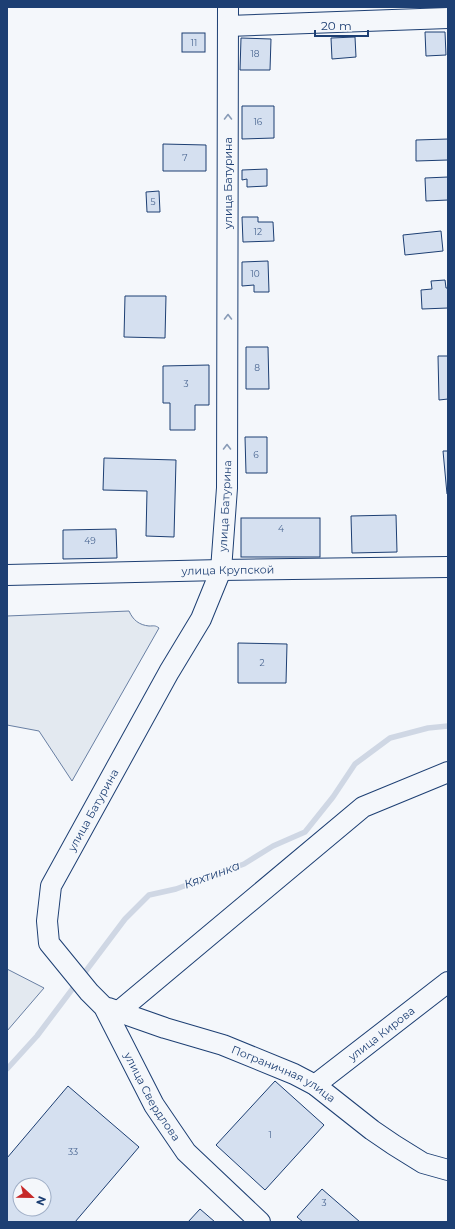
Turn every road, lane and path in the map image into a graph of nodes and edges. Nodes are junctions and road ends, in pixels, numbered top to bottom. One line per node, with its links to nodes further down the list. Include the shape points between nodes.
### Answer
1 (228, 16): 2 (street); 4 (street, улица Батурина, one-way to 1, via 228,488)
2 (448, 18)
3 (448, 567): 4 (street, улица Крупской)
4 (221, 570): 5 (street, улица Крупской); 7 (street, улица Батурина, via 201,619 51,886 47,921 49,943)
5 (7, 575)
6 (448, 772): 9 (street, via 363,807)
7 (61, 958): 9 (street, улица Свердлова, via 89,992)
8 (448, 982): 10 (street, улица Кирова)
9 (111, 1009): 10 (street, Пограничная улица, via 223,1045); 12 (street, улица Свердлова, via 154,1105 186,1152)
10 (315, 1085): 11 (street, Пограничная улица, via 394,1145 423,1163)
11 (448, 1170)
12 (260, 1222)

